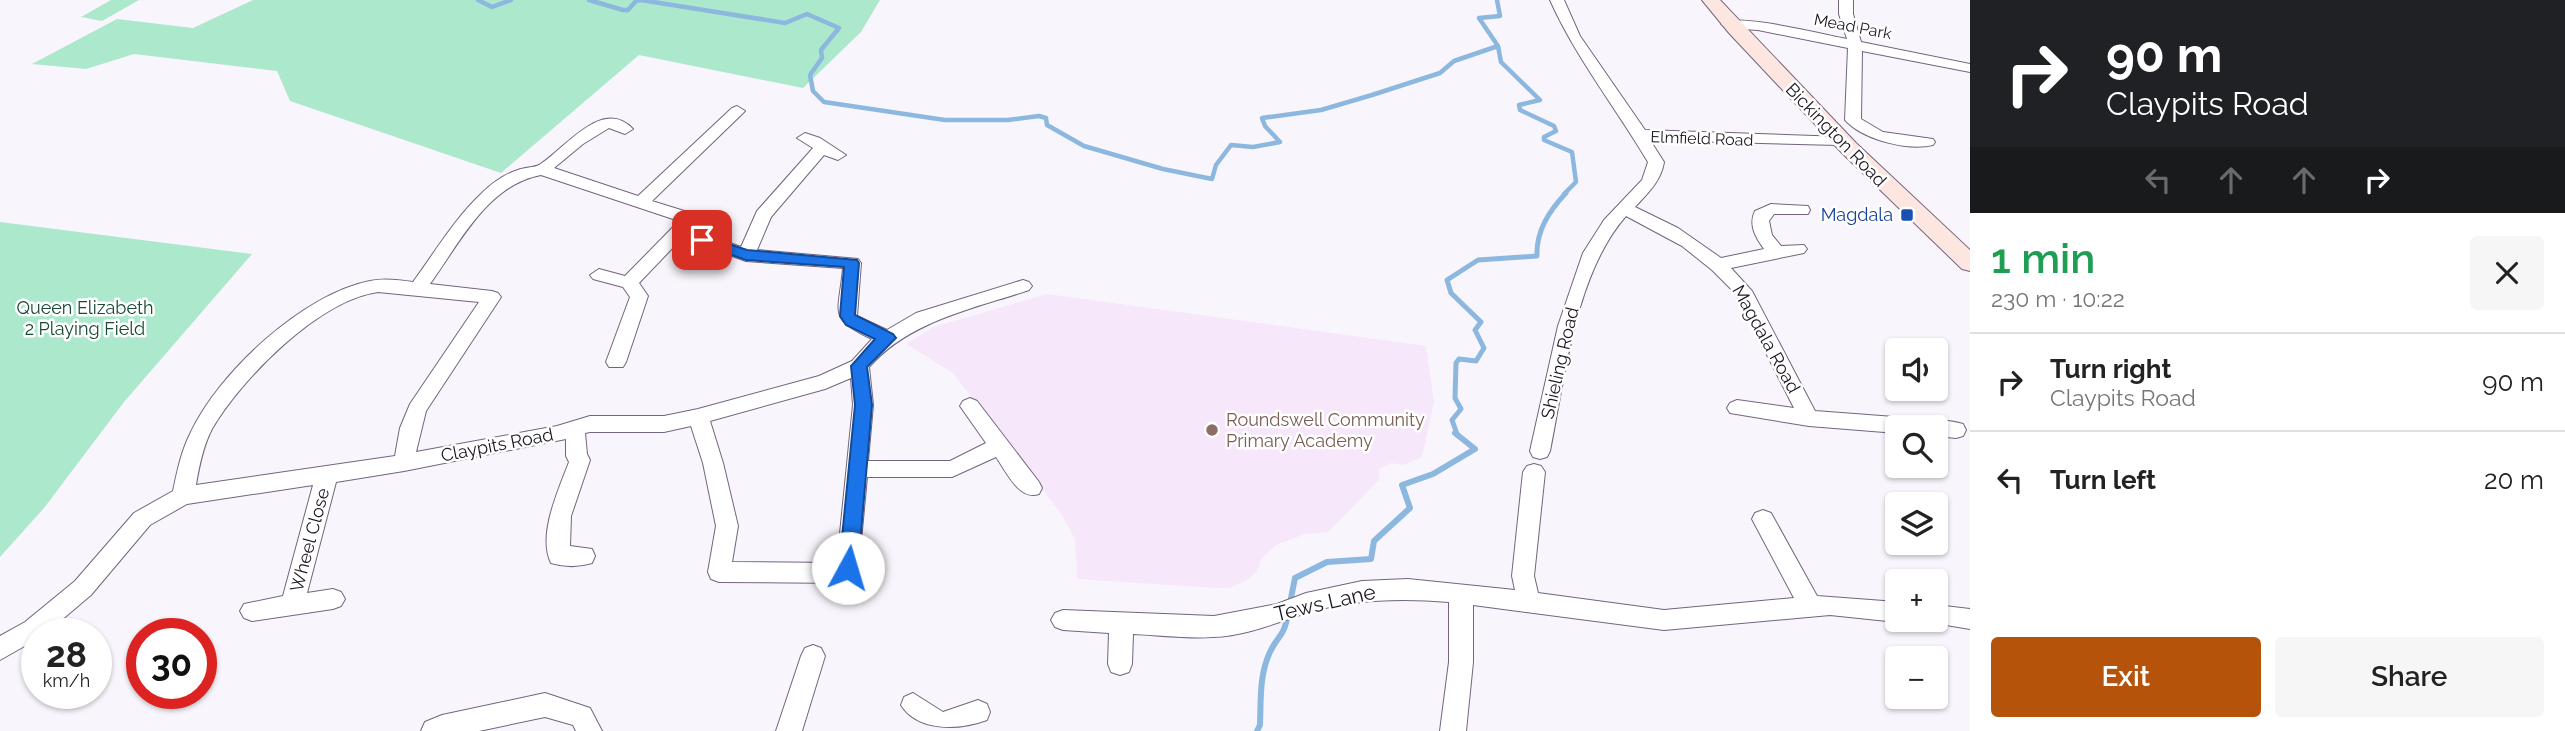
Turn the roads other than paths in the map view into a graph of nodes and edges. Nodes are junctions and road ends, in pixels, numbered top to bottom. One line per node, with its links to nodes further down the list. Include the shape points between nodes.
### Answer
1 (1558, 0): 9 (street, Elmfield Road, via 1573,36)
2 (1711, 0): 4 (main road, Bickington Road)
3 (1846, 0): 5 (street)
4 (1728, 24): 5 (street, Mead Park); 11 (main road, Bickington Road)
5 (1855, 44): 6 (street, Mead Park); 12 (street, via 1853,120 1877,136)
6 (1970, 68)
7 (737, 111): 16 (street)
8 (625, 129): 15 (street, via 608,122)
9 (1641, 135): 11 (street, Elmfield Road); 17 (street, Shieling Road, via 1656,162 1655,172)
10 (805, 138): 13 (street)
11 (1839, 140): 23 (main road, Bickington Road)
12 (1927, 142)
13 (821, 148): 14 (street); 22 (street, via 763,215)
14 (838, 155)
15 (542, 170): 16 (street); 28 (street, via 515,177 488,197)
16 (641, 202): 19 (street, via 691,219)
17 (1623, 208): 24 (street, Magdala Road, via 1667,229); 48 (street, Shieling Road, via 1593,250 1566,321 1537,461 1523,576)
18 (1802, 210): 21 (street, via 1780,202 1761,215 1764,238)
19 (681, 232): 22 (street); 26 (street)
20 (1798, 249): 21 (street, Magdala Road)
21 (1777, 252): 24 (street, Magdala Road)
22 (746, 255): 29 (street, via 852,263 848,316)
23 (1970, 263)
24 (1717, 265): 35 (street, Magdala Road, via 1743,291)
25 (599, 275): 26 (street)
26 (629, 283): 30 (street, via 639,296)
27 (1023, 286): 29 (street, Claypits Road, via 923,318)
28 (419, 287): 39 (street, via 492,297 417,409); 43 (street, via 388,285 354,291 270,348 205,423 196,440)
29 (888, 338): 31 (street, Claypits Road)
30 (616, 362)
31 (859, 366): 34 (street, Claypits Road, via 825,382); 40 (street, via 863,405)
32 (970, 406): 38 (street)
33 (1737, 408): 35 (street, Magdala Road)
34 (698, 417): 37 (street, Claypits Road, via 664,424); 40 (street, via 727,526 719,572 848,573)
35 (1809, 418): 36 (street, Magdala Road)
36 (1885, 424)
37 (574, 428): 39 (street, Claypits Road); 45 (street, via 580,460 560,516 559,556)
38 (1000, 446): 40 (street, via 952,469); 42 (street)
39 (404, 463): 41 (street, Claypits Road)
40 (858, 469)
41 (327, 474): 43 (street, Claypits Road); 49 (street, Wheel Close)
42 (1031, 488)
43 (183, 496): 57 (street, Claypits Road, via 142,519 83,588)
44 (1763, 519): 50 (street)
45 (584, 556)
46 (1460, 593): 48 (street, Tews Lane); 56 (street, Tews Lane, via 1362,590 1214,627); 66 (street, via 1461,678)
47 (333, 599): 49 (street, Wheel Close)
48 (1529, 602): 50 (street, Tews Lane, via 1664,620)
49 (292, 605): 51 (street, Wheel Close)
50 (1811, 607): 52 (street, Tews Lane)
51 (252, 611)
52 (1885, 611)
53 (1948, 616): 54 (street)
54 (1970, 619)
55 (1063, 620): 56 (street, Tews Lane)
56 (1122, 621): 59 (street)
57 (0, 649)
58 (813, 656): 65 (street)
59 (1120, 664)
60 (913, 705): 62 (street)
61 (978, 712): 62 (street)
62 (940, 728)
63 (434, 731): 64 (street, via 545,705 581,716)
64 (589, 731)
65 (789, 731)
66 (1452, 731)

